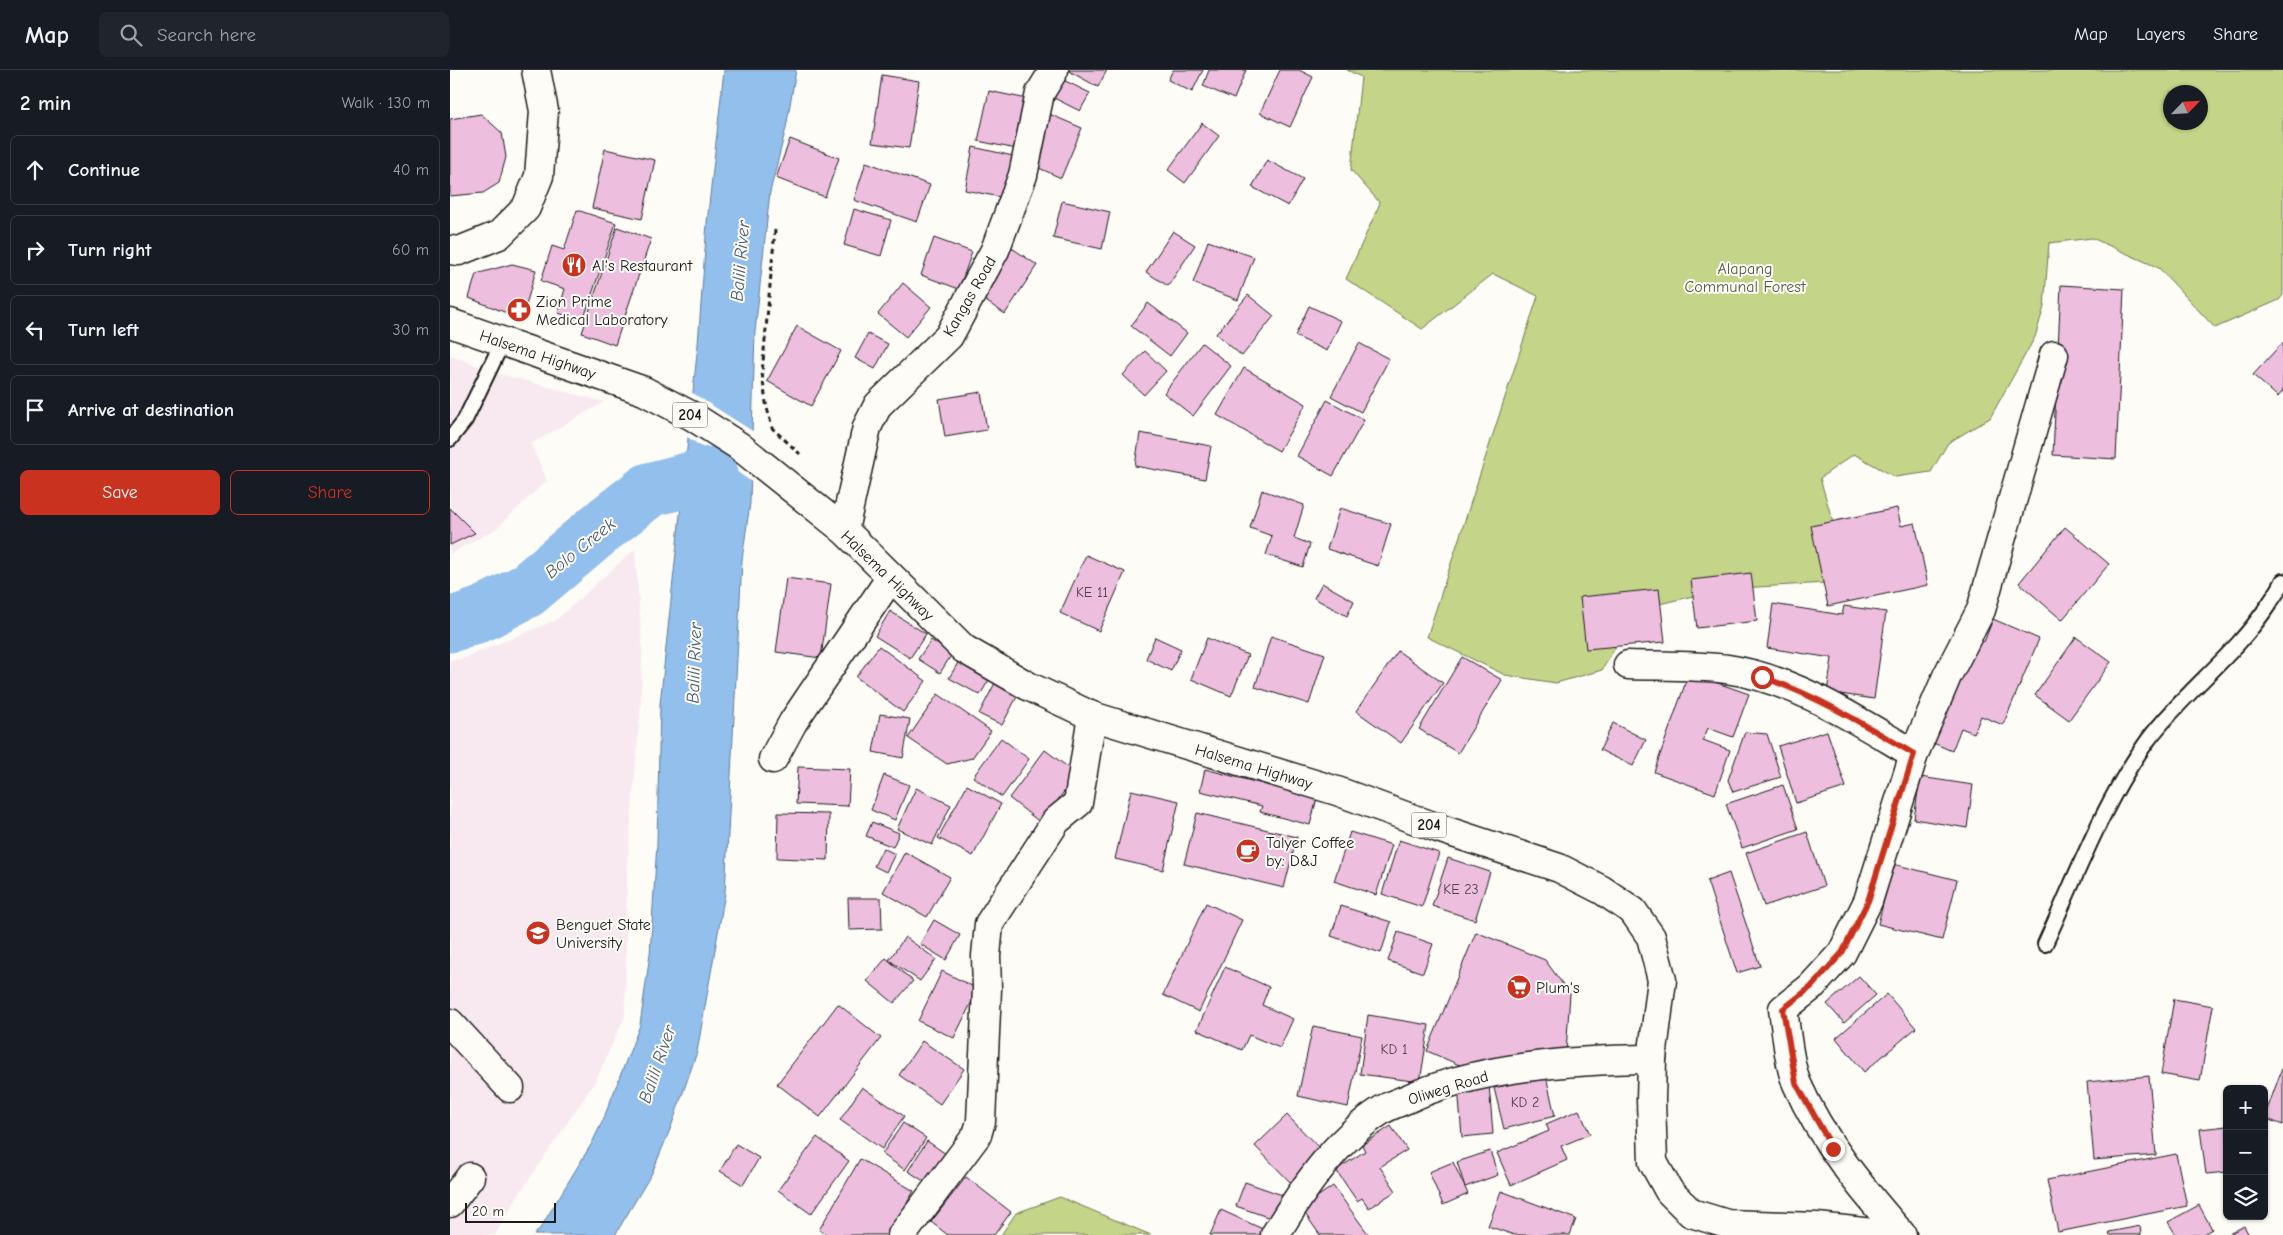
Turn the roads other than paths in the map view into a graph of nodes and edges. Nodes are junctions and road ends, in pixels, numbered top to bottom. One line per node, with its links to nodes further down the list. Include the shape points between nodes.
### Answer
1 (536, 70): 3 (main road, via 544,111 540,176 526,208 499,235 459,251)
2 (1054, 70): 8 (main road, Kangas Road, via 1040,93 1023,175 995,250 949,336 878,405 867,427)
3 (450, 250)
4 (450, 323): 5 (main road, Halsema Highway / 204)
5 (502, 343): 7 (lane, via 466,420); 8 (main road, Halsema Highway / 204, via 644,391 692,416 739,446)
6 (2054, 355): 13 (main road, via 1981,610 1947,676)
7 (450, 439)
8 (844, 530): 9 (main road, Halsema Highway / 204)
9 (891, 577): 12 (main road, Halsema Highway / 204, via 964,649 1028,686); 14 (main road, via 793,722)
10 (2283, 581): 15 (lane, via 2254,628 2176,706 2125,775 2096,830)
11 (1628, 664): 13 (main road, via 1727,669 1762,677 1851,717)
12 (1092, 716): 17 (main road, Halsema Highway / 204, via 1337,791 1559,868 1602,890 1632,911 1651,937 1662,980); 21 (main road, via 1078,803 1056,821 989,924 981,1121 977,1136)
13 (1914, 754): 24 (main road, via 1868,901 1842,953 1811,987 1783,1009 1796,1083 1833,1149)
14 (773, 759)
15 (2045, 944)
16 (450, 1024): 18 (main road)
17 (1652, 1058): 22 (main road, Oliweg Road, via 1590,1060 1473,1077 1422,1092 1380,1111 1352,1134 1323,1166); 23 (main road, Halsema Highway / 204, via 1653,1162 1669,1191 1691,1213 1727,1224 1817,1227)
18 (510, 1088)
19 (470, 1177): 20 (main road)
20 (450, 1203)
21 (902, 1235)
22 (1275, 1235)
23 (1891, 1235)
24 (1902, 1235)

